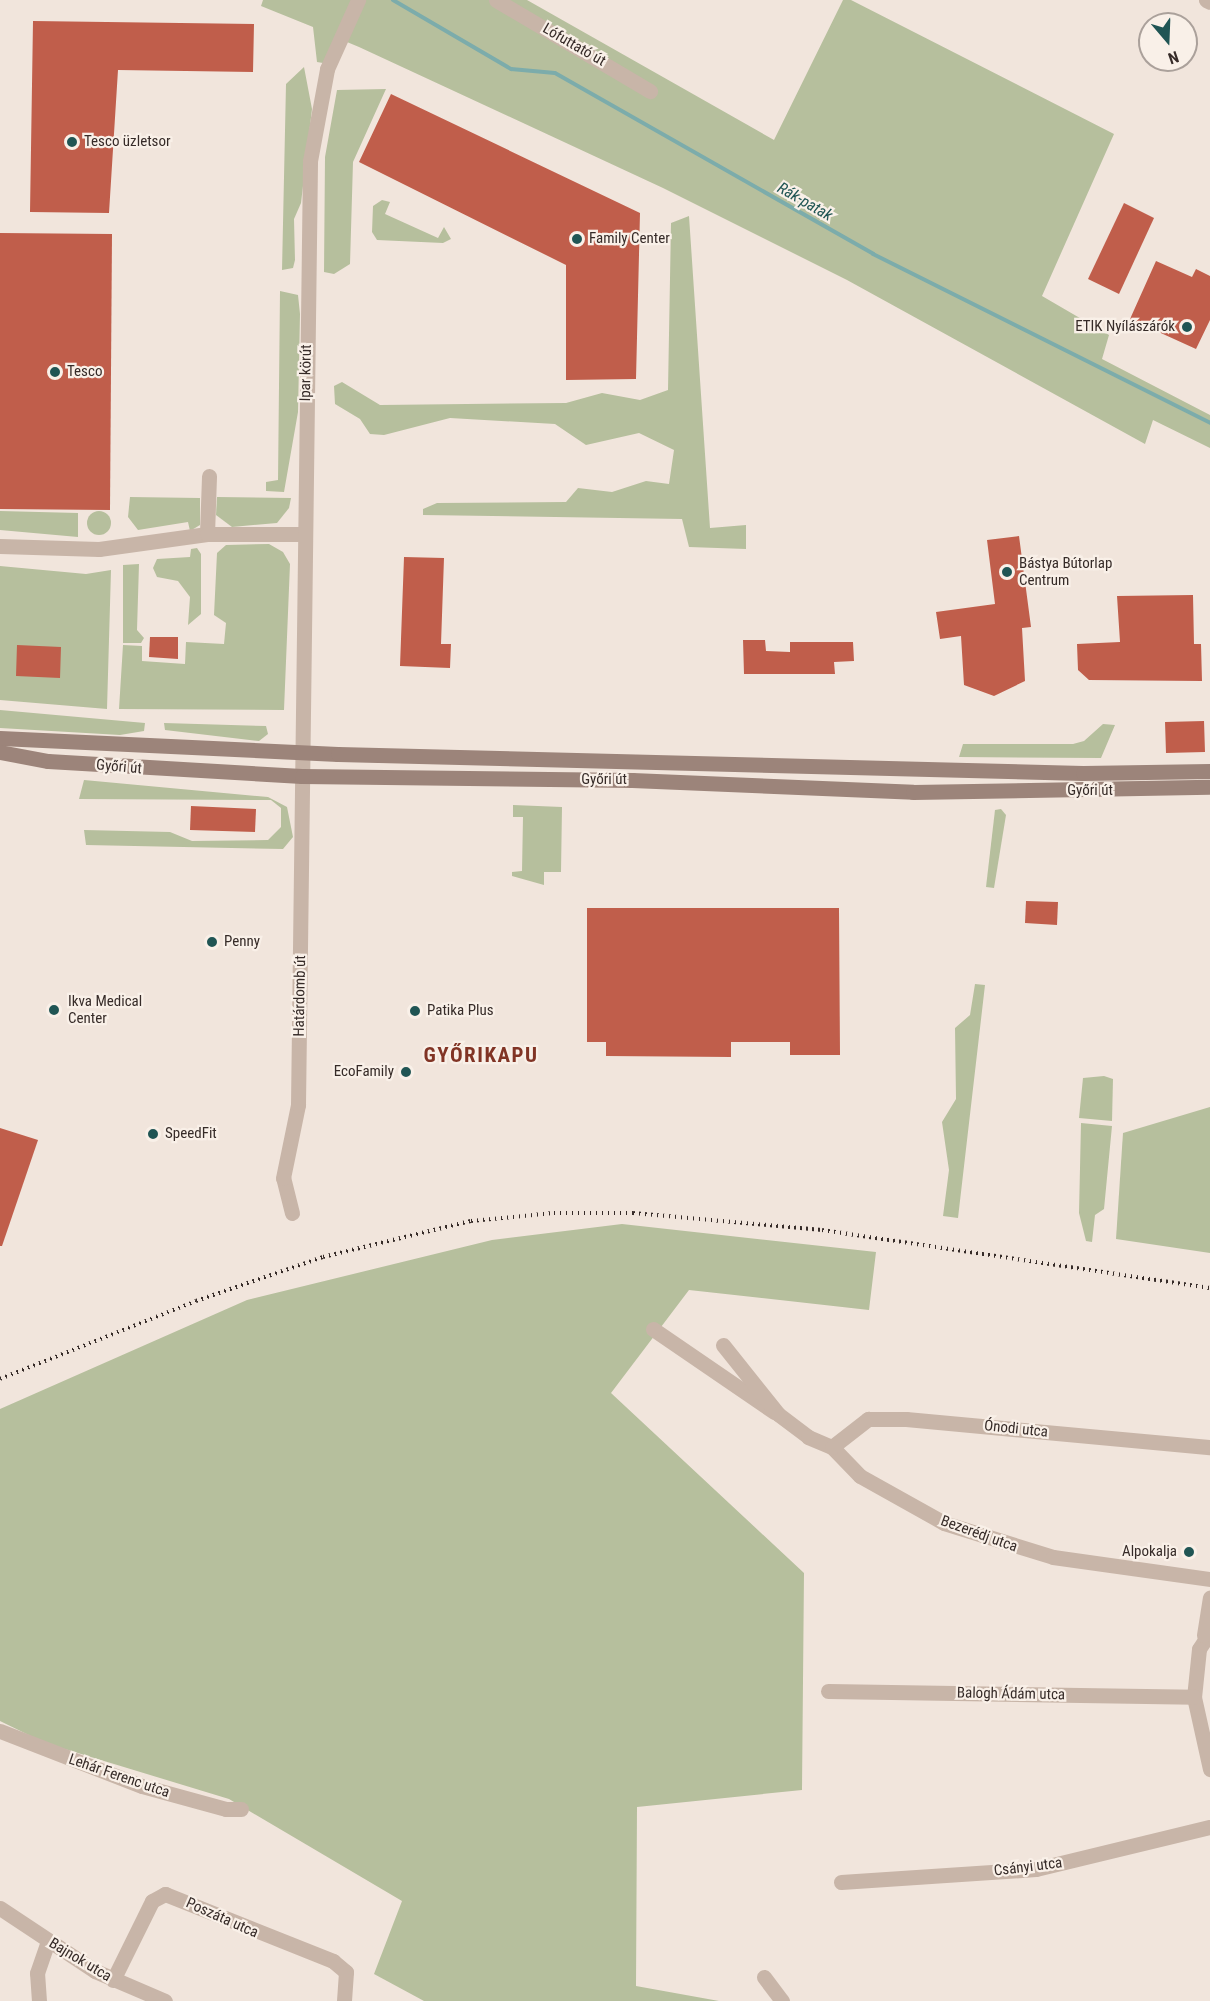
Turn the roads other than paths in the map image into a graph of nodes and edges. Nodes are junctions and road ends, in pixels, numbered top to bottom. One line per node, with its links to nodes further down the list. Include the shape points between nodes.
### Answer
1 (358, 0): 8 (street, Ipar körút, via 327,69 310,161)
2 (496, 0): 5 (street, Lófuttató út)
3 (1206, 0): 4 (street)
4 (1210, 2)
5 (650, 91)
6 (209, 476): 7 (street)
7 (207, 534): 8 (street); 9 (street, via 108,549)
8 (303, 534): 12 (street, Ipar körút)
9 (0, 546)
10 (0, 738): 12 (main road, Győri út)
11 (0, 752): 14 (main road, Győri út, via 48,761)
12 (302, 753): 13 (main road, Győri út, via 1083,773); 14 (street, Határdomb út)
13 (1210, 771)
14 (302, 777): 15 (main road, Győri út, via 632,780 913,792); 16 (street, Határdomb út, via 298,1105 283,1178)
15 (1210, 787)
16 (292, 1213)
17 (653, 1329): 19 (street, Bezerédj utca)
18 (723, 1345): 19 (street, Bezerédj utca)
19 (778, 1414): 20 (street, Bezerédj utca, via 808,1437)
20 (832, 1447): 21 (street, Ónodi utca, via 868,1419 906,1419); 22 (street, Bezerédj utca, via 860,1476 955,1527 1053,1557)
21 (1210, 1447)
22 (1210, 1579)
23 (1210, 1597): 24 (street)
24 (1207, 1634): 26 (street)
25 (828, 1691): 26 (street, Balogh Ádám utca)
26 (1194, 1697): 28 (street)
27 (0, 1731): 29 (street, Lehár Ferenc utca, via 142,1786 226,1809)
28 (1210, 1768)
29 (241, 1809)
30 (1210, 1827): 31 (street, Csányi utca, via 1036,1869)
31 (841, 1882)
32 (0, 1908): 33 (street, Bajnok utca)
33 (48, 1941): 35 (street, Bajnok utca); 36 (street, via 38,1974)
34 (764, 1977): 39 (street)
35 (112, 1980): 37 (street, Bajnok utca); 38 (street, Poszáta utca, via 152,1900 165,1894 333,1961 346,1972)
36 (39, 2001)
37 (165, 2001)
38 (344, 2001)
39 (782, 2001)

